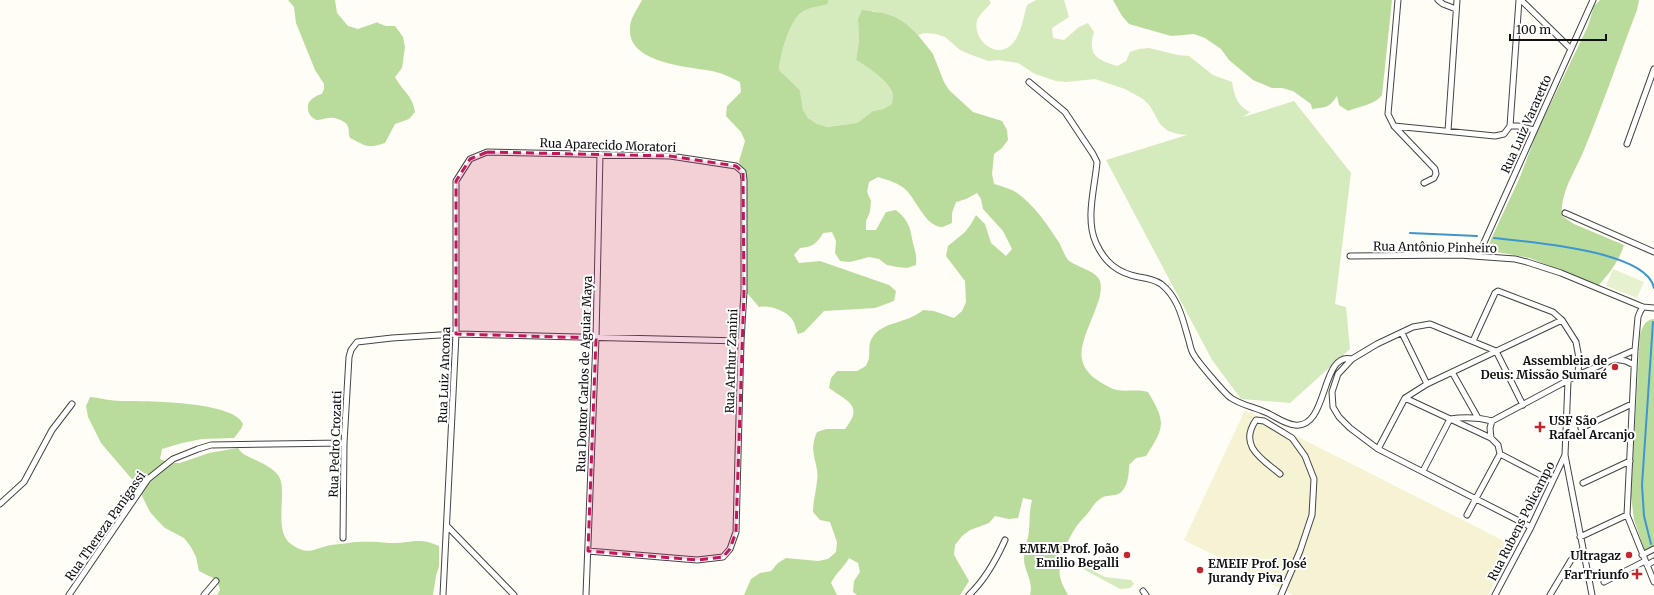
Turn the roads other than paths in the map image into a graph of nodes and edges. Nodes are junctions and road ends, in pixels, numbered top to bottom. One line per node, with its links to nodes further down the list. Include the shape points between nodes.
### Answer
1 (1398, 0): 10 (street, via 1388,114)
2 (1438, 0): 6 (street)
3 (1457, 0): 6 (street)
4 (1520, 0): 7 (street); 11 (street)
5 (1593, 0): 7 (street, Rua Luiz Vararetto)
6 (1456, 9): 12 (street)
7 (1571, 49): 13 (street, Rua Luiz Vararetto)
8 (1654, 69): 14 (street)
9 (1029, 82): 33 (street, via 1065,112 1098,162 1091,220 1096,242 1112,266 1127,275 1151,279 1168,291 1180,311 1193,354 1231,398 1286,422 1305,424 1313,417 1332,369 1339,360)
10 (1394, 126): 12 (street); 18 (street, via 1435,169 1434,178)
11 (1510, 126): 12 (street, via 1504,134 1495,136); 13 (street)
12 (1448, 130)
13 (1534, 130): 22 (street, Rua Luiz Vararetto)
14 (1627, 144)
15 (600, 154): 16 (street, Rua Aparecido Moratori, via 487,152); 17 (street, Rua Aparecido Moratori, via 670,156 736,166); 28 (street, Rua Doutor Carlos de Aguiar Maya)
16 (470, 159): 27 (street, Rua Luiz Ancona, via 456,181)
17 (743, 172): 29 (street, Rua Arthur Zanini, via 744,292)
18 (1424, 184)
19 (1565, 213): 20 (street)
20 (1654, 252)
21 (1350, 256): 22 (street, Rua Antônio Pinheiro)
22 (1478, 256): 23 (street, Rua Antônio Pinheiro, via 1527,262 1562,273)
23 (1643, 308): 24 (street, Rua Antônio Pinheiro); 31 (street, via 1638,317)
24 (1654, 308)
25 (1562, 320): 30 (street, via 1553,312 1498,291); 32 (street); 37 (street, via 1576,342 1579,358)
26 (1402, 333): 30 (street, via 1413,327 1430,324); 33 (street); 39 (street)
27 (456, 334): 28 (street); 49 (street, Rua Pedro Crozatti, via 357,342 349,357); 62 (street, Rua Luiz Ancona)
28 (596, 338): 29 (street); 69 (street, Rua Doutor Carlos de Aguiar Maya)
29 (741, 341): 69 (street, Rua Arthur Zanini, via 736,532 730,549 723,557 697,560)
30 (1473, 341): 32 (street)
31 (1635, 350): 34 (street); 35 (street)
32 (1496, 351): 36 (street); 43 (street)
33 (1352, 359): 50 (street, via 1338,374 1332,392 1333,407 1350,428)
34 (1613, 359): 35 (street); 37 (street)
35 (1634, 365): 42 (street)
36 (1452, 372): 39 (street); 44 (street)
37 (1578, 375): 38 (street)
38 (1568, 381): 43 (street); 52 (street)
39 (1426, 384): 40 (street)
40 (1406, 398): 45 (street); 50 (street)
41 (72, 404): 59 (street, via 39,451 24,482)
42 (1632, 404): 47 (street); 53 (street)
43 (1523, 405): 46 (street)
44 (1478, 418): 45 (street); 46 (street)
45 (1450, 419): 48 (street); 54 (street)
46 (1492, 421): 48 (street)
47 (1581, 428)
48 (1491, 438): 51 (street, via 1498,445)
49 (344, 443): 65 (street, Rua Pedro Crozatti); 75 (street, Rua Thereza Panigassi, via 211,445 173,459 148,479)
50 (1378, 449): 54 (street)
51 (1500, 454): 56 (street); 58 (street)
52 (1565, 455): 56 (street, Rua Rubens Policampo); 64 (street)
53 (1630, 461): 57 (street); 61 (street)
54 (1423, 471): 58 (street)
55 (1280, 474): 81 (street, via 1253,452 1249,441 1251,428 1256,420 1264,420 1292,438 1305,456 1314,479 1312,515)
56 (1552, 481): 63 (street, Rua Rubens Policampo)
57 (1583, 483)
58 (1476, 499): 60 (street); 63 (street)
59 (0, 504)
60 (1467, 515)
61 (1628, 515): 64 (street); 70 (street)
62 (447, 526): 77 (street, Rua Luiz Ancona); 78 (street)
63 (1530, 527): 82 (street, Rua Rubens Policampo)
64 (1580, 537): 68 (street)
65 (343, 538)
66 (1005, 540): 80 (street, via 992,567)
67 (1654, 549): 70 (street)
68 (1582, 550): 83 (street, via 1571,560); 84 (street)
69 (588, 551): 79 (street, Rua Doutor Carlos de Aguiar Maya)
70 (1644, 560): 71 (street); 73 (street); 74 (street)
71 (1654, 561)
72 (216, 581): 76 (street)
73 (1604, 582)
74 (1654, 582)
75 (69, 595)
76 (204, 595)
77 (443, 595)
78 (514, 595)
79 (586, 595)
80 (969, 595)
81 (1281, 595)
82 (1495, 595)
83 (1550, 595)
84 (1592, 595)

